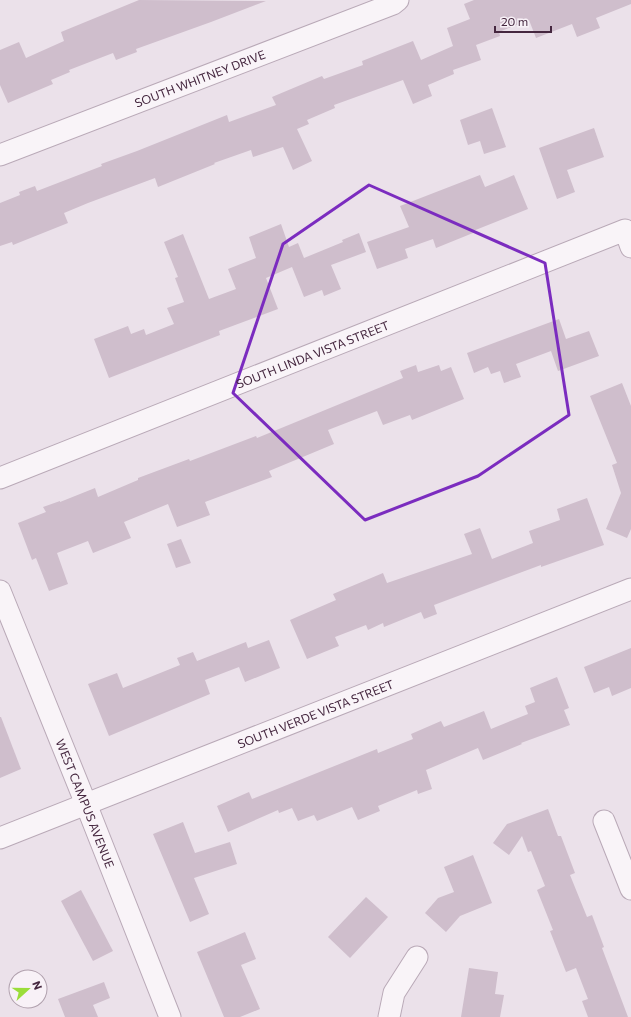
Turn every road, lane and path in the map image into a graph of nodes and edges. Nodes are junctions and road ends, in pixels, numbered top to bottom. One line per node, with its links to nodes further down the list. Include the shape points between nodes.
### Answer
1 (398, 0): 2 (street, SOUTH WHITNEY DRIVE)
2 (0, 155)
3 (628, 238): 4 (street, SOUTH LINDA VISTA STREET)
4 (0, 478)
5 (631, 589): 7 (street, SOUTH VERDE VISTA STREET)
6 (0, 591): 7 (street, WEST CAMPUS AVENUE)
7 (86, 804): 9 (street, SOUTH VERDE VISTA STREET); 12 (street, WEST CAMPUS AVENUE)
8 (604, 821): 10 (street)
9 (0, 838)
10 (631, 889)
11 (417, 956): 13 (street, via 394,993)
12 (170, 1017)
13 (389, 1017)

